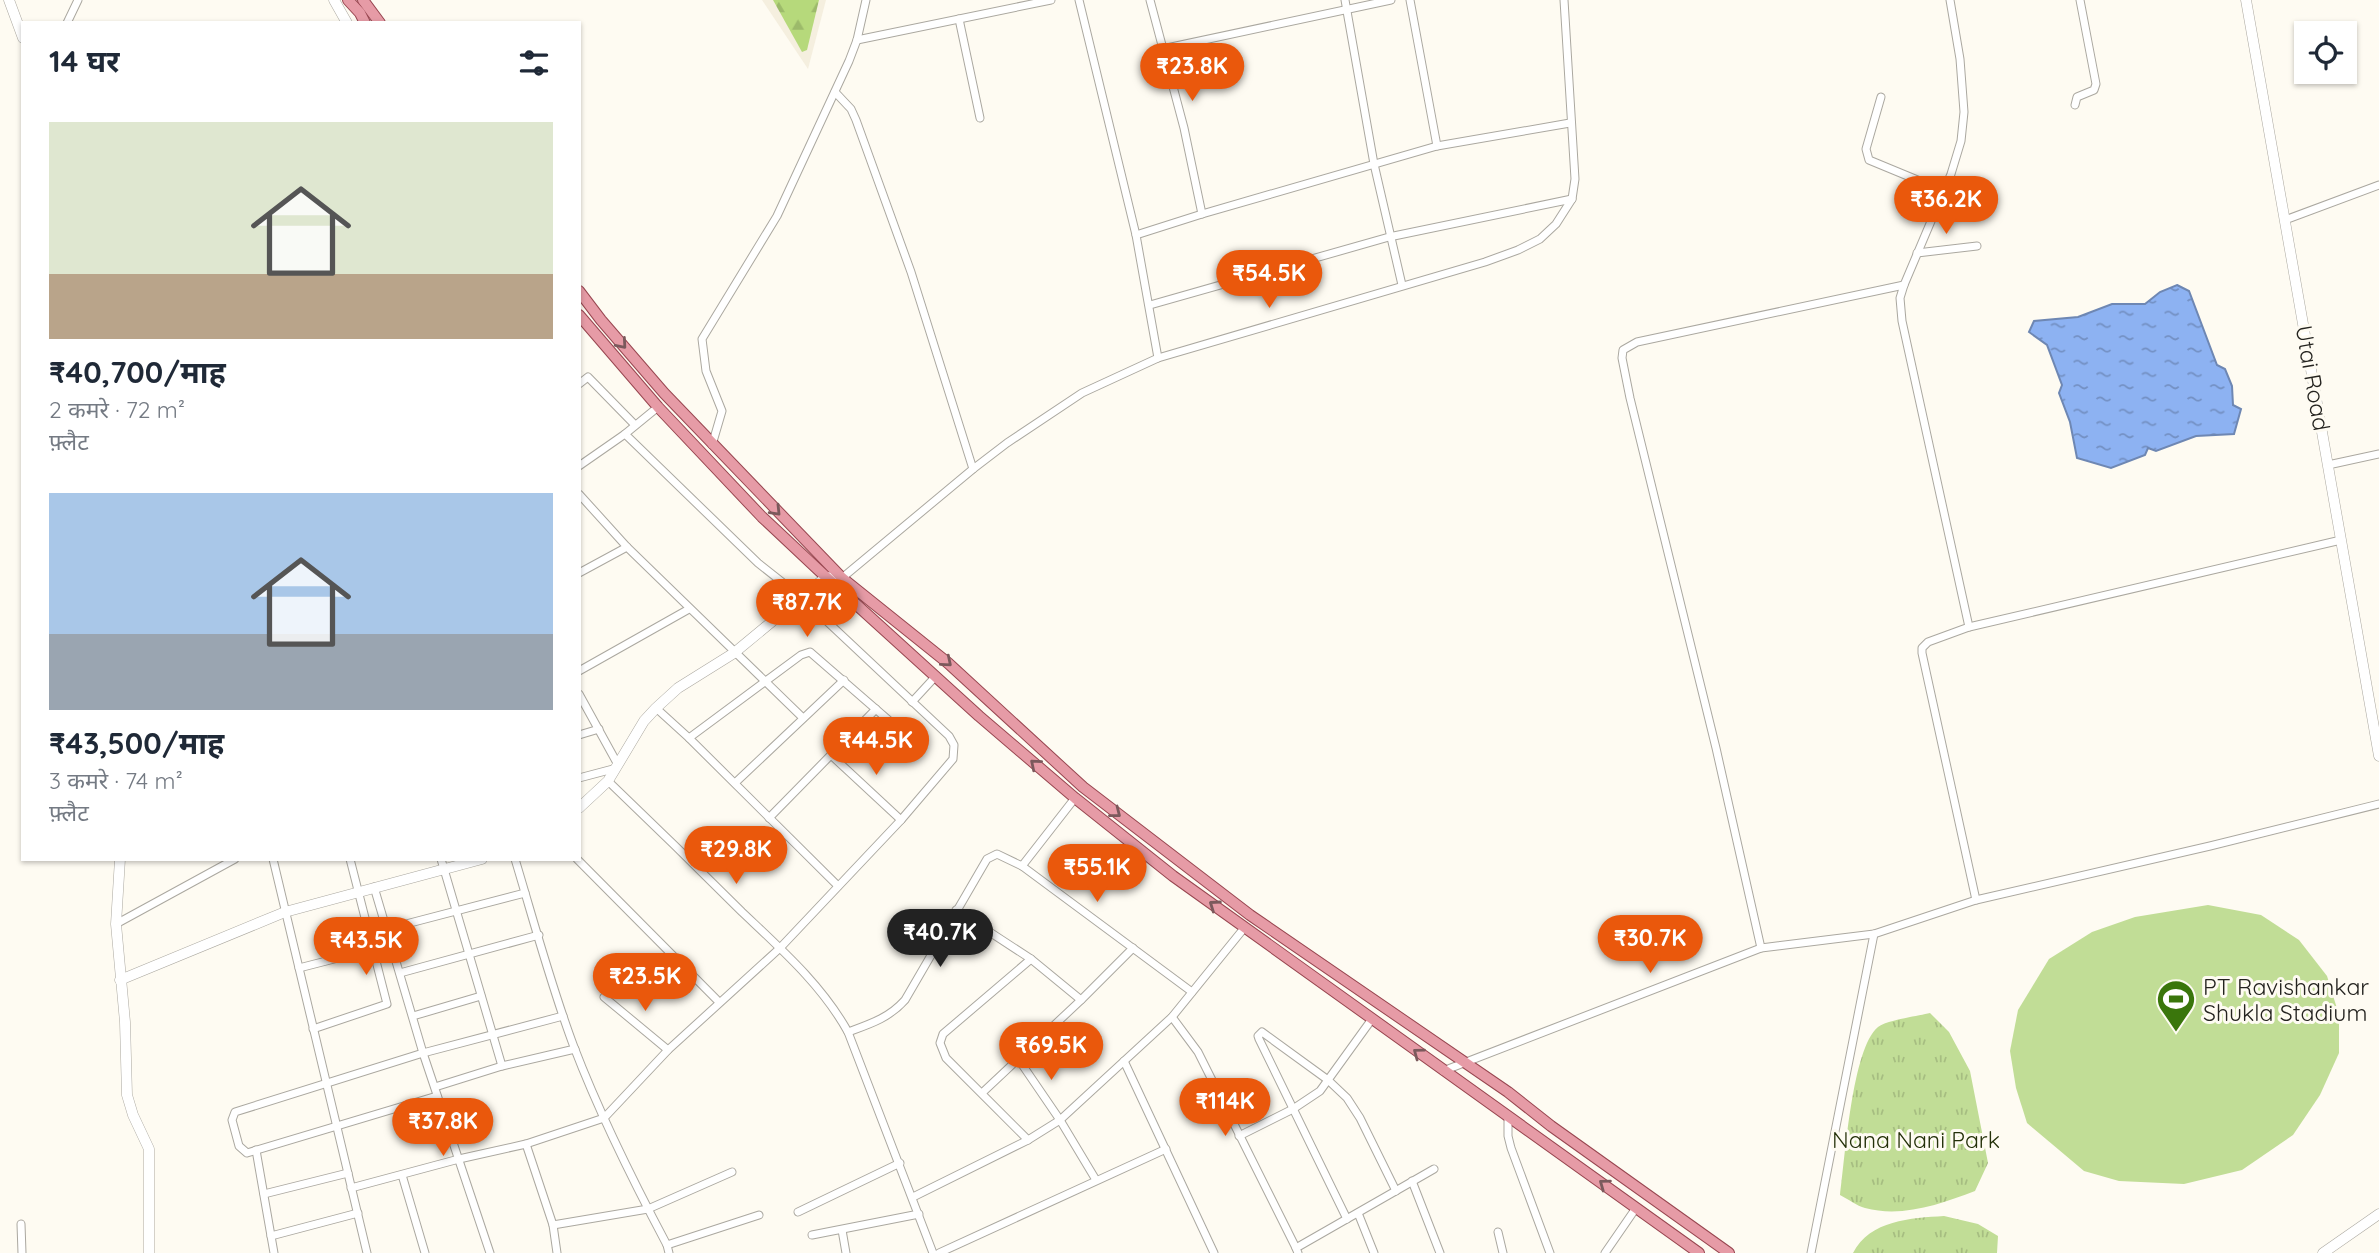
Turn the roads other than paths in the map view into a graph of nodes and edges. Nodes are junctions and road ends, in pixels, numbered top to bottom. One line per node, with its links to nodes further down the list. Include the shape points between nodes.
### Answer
1 (9, 0): 23 (street)
2 (78, 0): 19 (street)
3 (334, 0): 20 (street)
4 (348, 0): 21 (main road)
5 (866, 0): 24 (street)
6 (1051, 0): 18 (street)
7 (1079, 0): 38 (street)
8 (1150, 0): 25 (street)
9 (1345, 0): 17 (street)
10 (1391, 0): 17 (street)
11 (1410, 0): 31 (street)
12 (1564, 0): 30 (street)
13 (1950, 0): 34 (street, via 1964,112 1961,141)
14 (2080, 0): 28 (street, via 2096,84 2094,90 2077,97)
15 (2246, 0): 37 (street, Utai Road)
16 (367, 2): 22 (main road)
17 (1347, 9): 25 (street); 32 (street)
18 (959, 19): 24 (street); 29 (street)
19 (68, 21)
20 (346, 21)
21 (364, 21)
22 (379, 21)
23 (21, 33)
24 (857, 40): 26 (street)
25 (1162, 49): 36 (street)
26 (835, 92): 52 (street, via 777,216 702,339 706,371 722,411); 56 (street, via 856,120 911,272)
27 (1881, 97): 34 (street, via 1866,149 1869,160)
28 (2075, 105)
29 (980, 117)
30 (1570, 123): 31 (street); 35 (street, via 1575,179)
31 (1437, 146): 32 (street)
32 (1374, 164): 36 (street); 39 (street)
33 (2379, 185): 37 (street)
34 (1944, 191): 41 (street)
35 (1572, 199): 39 (street); 42 (street, via 1541,239 1485,262)
36 (1202, 214): 38 (street)
37 (2285, 220): 55 (street, Utai Road)
38 (1136, 235): 45 (street)
39 (1389, 237): 42 (street); 45 (street)
40 (1978, 246): 41 (street)
41 (1917, 253): 43 (street)
42 (1402, 285): 47 (street)
43 (1903, 285): 65 (street, via 1902,321); 115 (street, via 1637,342 1623,350 1630,398)
44 (581, 294): 52 (main road, one-way to 52)
45 (1150, 305): 47 (street)
46 (581, 317): 49 (main road)
47 (1158, 358): 56 (street, via 1082,393)
48 (581, 382): 50 (street, via 588,377)
49 (658, 407): 50 (street); 61 (main road)
50 (635, 425): 51 (street)
51 (625, 434): 54 (street); 63 (street, via 758,563)
52 (712, 445): 62 (main road, one-way to 62)
53 (2379, 454): 55 (street)
54 (581, 466)
55 (2328, 466): 58 (street, Utai Road)
56 (973, 468): 62 (street)
57 (581, 496): 59 (street)
58 (2341, 540): 65 (street); 81 (street, Utai Road)
59 (627, 547): 60 (street); 64 (street)
60 (581, 572)
61 (826, 577): 62 (street); 63 (street); 68 (main road)
62 (842, 578): 139 (main road, one-way to 139, via 948,663 1083,787 1250,915)
63 (802, 597): 66 (street); 72 (street)
64 (689, 609): 66 (street); 67 (street)
65 (1969, 627): 104 (street, via 1928,642 1922,653)
66 (734, 653): 70 (street); 73 (street, via 678,688)
67 (581, 670)
68 (935, 677): 72 (street); 86 (main road, one-way to 68)
69 (844, 680): 70 (street, via 810,652); 74 (street); 75 (street)
70 (765, 683): 75 (street); 78 (street)
71 (581, 698): 76 (street)
72 (914, 699): 90 (street, via 949,736 955,752)
73 (656, 708): 78 (street); 82 (street)
74 (876, 709): 79 (street); 80 (street)
75 (803, 718): 85 (street)
76 (599, 729): 77 (street); 82 (street)
77 (581, 734)
78 (690, 738): 85 (street)
79 (916, 744)
80 (831, 755): 89 (street); 90 (street)
81 (2379, 756)
82 (615, 766): 83 (street); 84 (street)
83 (581, 777)
84 (608, 781): 88 (street); 113 (street)
85 (736, 783): 89 (street)
86 (1075, 798): 99 (street); 109 (main road, one-way to 86)
87 (2379, 804): 104 (street)
88 (581, 806)
89 (769, 818): 100 (street)
90 (901, 820): 100 (street)
91 (120, 861): 108 (street)
92 (231, 861): 108 (street)
93 (273, 861): 107 (street)
94 (350, 861): 102 (street)
95 (466, 861): 98 (street)
96 (516, 861): 103 (street)
97 (579, 861): 126 (street)
98 (442, 864): 101 (street); 105 (street)
99 (1022, 866): 106 (street, via 1002,855 991,855); 114 (street)
100 (838, 886): 113 (street)
101 (374, 887): 102 (street); 110 (street)
102 (356, 891): 107 (street); 116 (street)
103 (525, 893): 105 (street); 112 (street)
104 (1976, 900): 111 (street)
105 (456, 910): 110 (street); 117 (street)
106 (956, 910): 118 (street); 132 (street, via 905,1000 882,1019)
107 (285, 912): 119 (street); 121 (street)
108 (116, 925): 121 (street)
109 (1245, 927): 122 (street); 130 (main road)
110 (387, 929): 120 (street)
111 (1874, 934): 115 (street); 203 (street)
112 (539, 935): 117 (street); 128 (street)
113 (780, 948): 126 (street); 132 (street, via 818,988)
114 (1133, 948): 122 (street); 125 (street)
115 (1761, 948): 139 (street)
116 (373, 949): 119 (street); 131 (street, via 387,1004)
117 (469, 954): 120 (street); 123 (street)
118 (1031, 959): 125 (street); 145 (street, via 941,1039 946,1058)
119 (299, 968): 131 (street)
120 (400, 973): 127 (street)
121 (120, 981): 186 (street, via 128,1102 149,1149)
122 (1192, 992): 129 (street)
123 (481, 996): 127 (street); 133 (street)
124 (604, 997): 135 (street)
125 (1082, 1000): 137 (street)
126 (719, 1002): 135 (street)
127 (413, 1016): 136 (street)
128 (563, 1016): 133 (street); 134 (street)
129 (1172, 1017): 138 (street); 151 (street, via 1198,1052)
130 (1373, 1019): 141 (main road, one-way to 130); 142 (street)
131 (313, 1029): 143 (street)
132 (847, 1030): 157 (street)
133 (493, 1035): 136 (street); 140 (street)
134 (575, 1049): 140 (street); 148 (street)
135 (668, 1050): 148 (street)
136 (423, 1053): 143 (street); 144 (street)
137 (1019, 1060): 145 (street); 149 (street)
138 (1124, 1061): 149 (street); 154 (street)
139 (1462, 1061): 141 (street); 202 (main road)
140 (502, 1066): 144 (street)
141 (1442, 1071): 147 (main road)
142 (1328, 1080): 146 (street); 146 (street, via 1266,1032 1259,1034); 165 (street, via 1360,1118)
143 (326, 1084): 150 (street); 155 (street, via 233,1114 239,1146 247,1153)
144 (436, 1092): 150 (street); 156 (street)
145 (982, 1093): 152 (street)
146 (1293, 1109): 151 (street); 176 (street)
147 (1508, 1115): 168 (main road, one-way to 147); 199 (street, via 1511,1148)
148 (604, 1118): 153 (street); 169 (street)
149 (1060, 1120): 152 (street); 162 (street)
150 (337, 1126): 155 (street); 159 (street)
151 (1239, 1136): 184 (street)
152 (1028, 1140): 167 (street)
153 (526, 1144): 156 (street); 178 (street)
154 (1166, 1149): 162 (street); 195 (street)
155 (257, 1150): 166 (street)
156 (458, 1159): 161 (street); 190 (street)
157 (900, 1163): 167 (street); 170 (street)
158 (1434, 1169): 163 (street)
159 (348, 1172): 164 (street); 166 (street)
160 (732, 1172): 169 (street)
161 (402, 1175): 164 (street); 189 (street)
162 (1096, 1180): 194 (street)
163 (1412, 1181): 165 (street); 197 (street)
164 (351, 1188): 171 (street)
165 (1395, 1191): 172 (street)
166 (264, 1194): 182 (street)
167 (913, 1197): 173 (street)
168 (1636, 1208): 200 (street); 201 (main road)
169 (648, 1209): 178 (street); 183 (street)
170 (798, 1212)
171 (358, 1213): 182 (street); 188 (street)
172 (1357, 1213): 176 (street); 196 (street)
173 (919, 1214): 179 (street); 193 (street)
174 (2379, 1214): 204 (street)
175 (759, 1215): 183 (street)
176 (1346, 1219): 184 (street)
177 (22, 1224): 185 (street)
178 (553, 1225): 191 (street)
179 (842, 1230): 181 (street); 192 (street)
180 (1498, 1232): 198 (street)
181 (812, 1235)
182 (271, 1236): 187 (street)
183 (668, 1249)
184 (1297, 1250)
185 (22, 1253)
186 (149, 1253)
187 (274, 1253)
188 (367, 1253)
189 (425, 1253)
190 (490, 1253)
191 (557, 1253)
192 (846, 1253)
193 (933, 1253)
194 (939, 1253)
195 (1213, 1253)
196 (1374, 1253)
197 (1440, 1253)
198 (1503, 1253)
199 (1550, 1253)
200 (1605, 1253)
201 (1699, 1253)
202 (1729, 1253)
203 (1811, 1253)
204 (2323, 1253)

